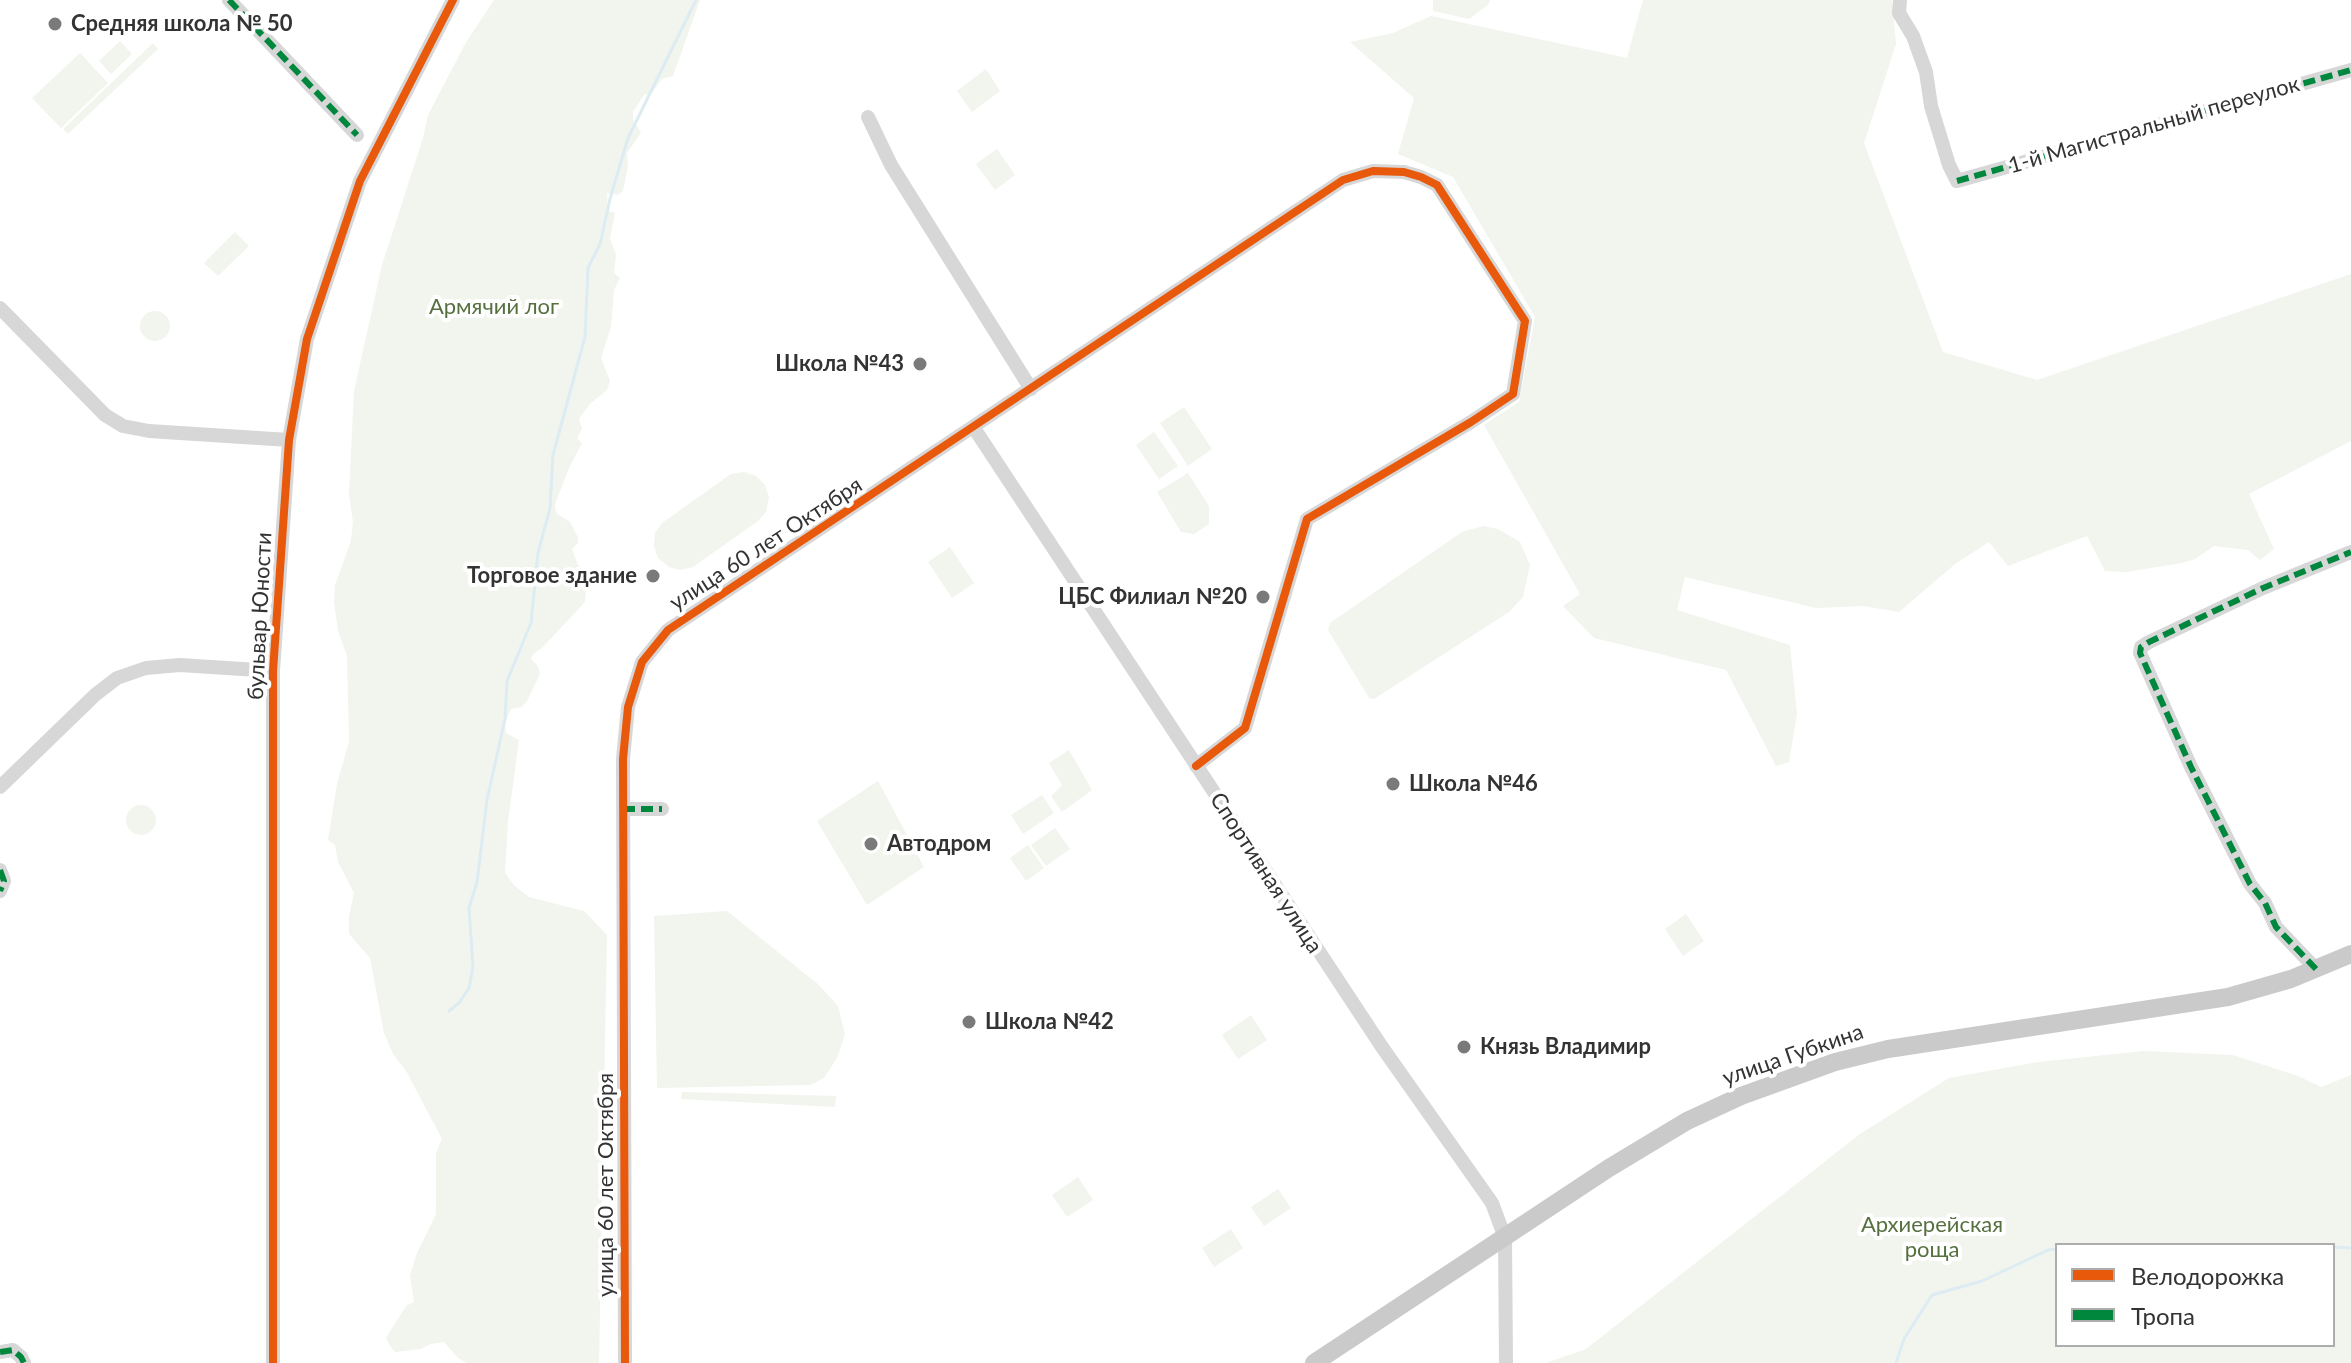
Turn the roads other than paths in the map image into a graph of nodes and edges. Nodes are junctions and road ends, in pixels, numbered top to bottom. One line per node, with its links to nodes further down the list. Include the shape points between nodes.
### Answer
1 (229, 0): 6 (street)
2 (453, 0): 10 (street, бульвар Юности, via 360,181 307,339)
3 (1900, 0): 4 (street, 1-й Магистральный переулок, via 1899,13 1926,72 1931,106 1957,181)
4 (2351, 70)
5 (868, 117): 8 (street, via 891,165)
6 (357, 135)
7 (0, 308): 10 (street, via 105,415 123,426)
8 (1031, 389): 9 (street, улица 60 лет Октября); 13 (street, улица 60 лет Октября, via 1343,180 1373,171 1404,172 1437,185 1525,321 1513,394 1307,519 1245,728)
9 (974, 428): 13 (street, Спортивная улица); 15 (street, улица 60 лет Октября, via 668,630 642,662 628,707)
10 (289, 440): 12 (street, бульвар Юности)
11 (2351, 552): 20 (street, via 2149,642 2140,653 2250,884 2276,927)
12 (273, 671): 14 (street, via 180,665 117,678); 24 (street, бульвар Юности)
13 (1196, 766): 21 (street, Спортивная улица, via 1382,1047 1482,1187)
14 (0, 787)
15 (623, 809): 16 (street); 25 (street, улица 60 лет Октября)
16 (662, 809)
17 (0, 870): 18 (street)
18 (0, 891)
19 (2351, 954): 20 (main road, улица Губкина)
20 (2316, 969): 21 (main road, улица Губкина, via 2228,997 1929,1041 1819,1068 1687,1121)
21 (1505, 1238): 26 (main road, улица Губкина); 27 (street)
22 (0, 1352): 23 (street, via 13,1350)
23 (24, 1363)
24 (273, 1363)
25 (625, 1363)
26 (1314, 1363)
27 (1506, 1363)

